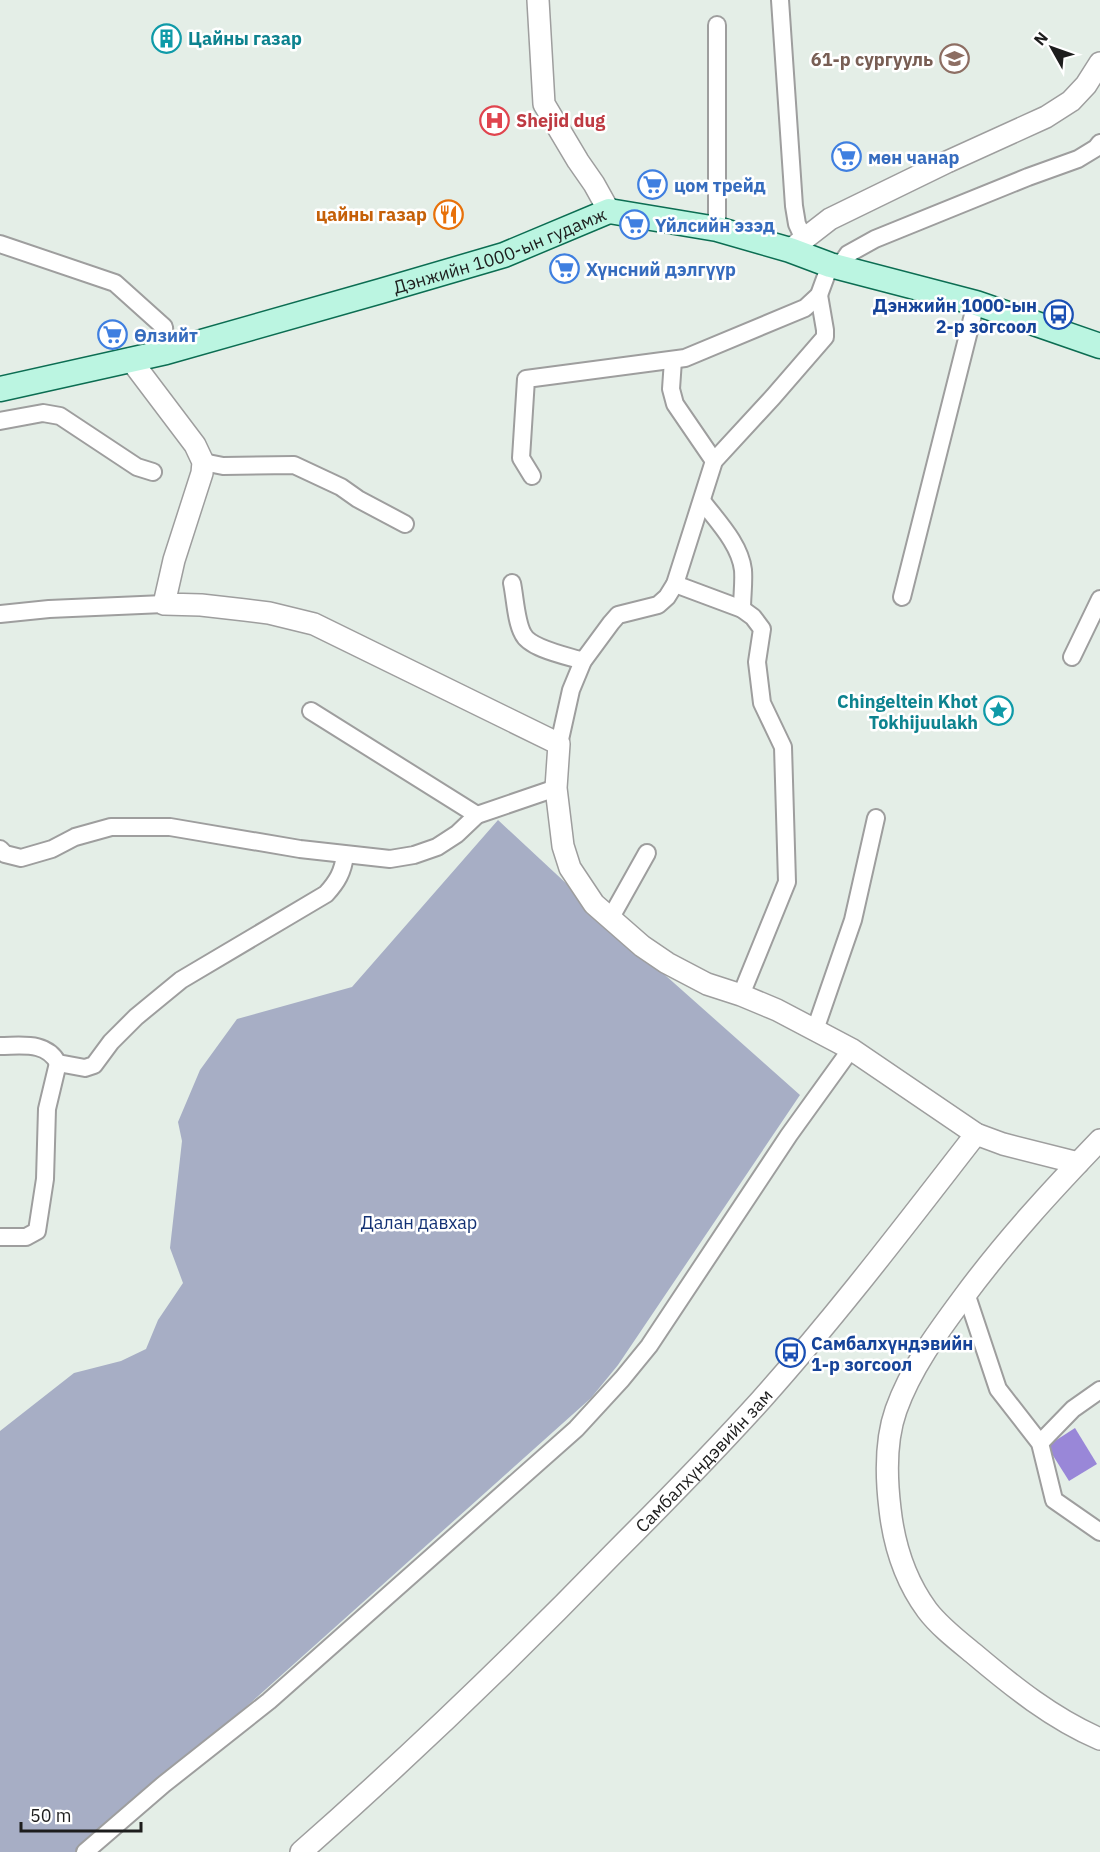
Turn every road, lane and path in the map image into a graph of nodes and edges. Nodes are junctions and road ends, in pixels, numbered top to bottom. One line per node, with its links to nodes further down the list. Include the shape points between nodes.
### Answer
1 (538, 0): 6 (street, via 544,104)
2 (780, 0): 9 (street)
3 (717, 25): 7 (street)
4 (1100, 63): 9 (street, via 1071,101 1046,117 830,219)
5 (1100, 142): 10 (street, via 1078,159 875,239)
6 (609, 212): 7 (main road, Дэнжийн 1000-ын гудамж); 14 (main road, Дэнжийн 1000-ын гудамж, via 504,255)
7 (717, 229): 9 (main road, Дэнжийн 1000-ын гудамж)
8 (0, 244): 14 (street, via 115,284 164,327)
9 (797, 244): 10 (main road, Дэнжийн 1000-ын гудамж)
10 (835, 266): 11 (street); 12 (main road, Дэнжийн 1000-ын гудамж)
11 (819, 295): 16 (street, via 794,313); 19 (street, via 825,330 822,342)
12 (976, 303): 13 (main road, Дэнжийн 1000-ын гудамж); 27 (street)
13 (1100, 346)
14 (166, 352): 15 (main road, Дэнжийн 1000-ын гудамж)
15 (130, 359): 17 (main road, Дэнжийн 1000-ын гудамж); 20 (street, via 195,445)
16 (673, 360): 19 (street, via 671,389 675,404); 22 (street, via 526,379 521,458)
17 (0, 389)
18 (0, 421): 21 (street, via 42,413 60,416 137,467)
19 (714, 461): 23 (street)
20 (203, 462): 24 (street, via 223,466 294,465); 29 (street)
21 (153, 472)
22 (532, 476)
23 (702, 501): 26 (street); 30 (street, via 739,555 743,569)
24 (405, 524)
25 (512, 583): 33 (street, via 522,633 527,640)
26 (675, 584): 30 (street); 33 (street, via 658,604 618,615)
27 (902, 597)
28 (1100, 599): 32 (street)
29 (164, 604): 31 (street); 35 (street, via 201,604 314,624)
30 (742, 609): 43 (street, via 762,629 757,662 762,703 783,747 787,882)
31 (0, 614)
32 (1072, 657)
33 (583, 661): 35 (street, via 571,690)
34 (311, 711): 37 (street)
35 (559, 744): 36 (street)
36 (556, 788): 37 (street); 42 (street, via 563,846 570,868 594,904)
37 (477, 815): 41 (street, via 437,847 414,855 390,859)
38 (876, 818): 44 (street, via 853,920)
39 (0, 849): 41 (street, via 21,858 111,826 170,827)
40 (647, 853): 42 (street)
41 (345, 855): 47 (street, via 339,878 326,894 181,980 136,1017 94,1065 85,1068)
42 (610, 919): 43 (street, via 667,963 707,984)
43 (741, 995): 44 (street)
44 (814, 1030): 46 (street)
45 (0, 1046): 47 (street, via 41,1047 53,1054)
46 (851, 1049): 48 (street); 57 (street, via 649,1346 576,1429 269,1701)
47 (58, 1063): 51 (street, via 47,1109 45,1179 37,1231 26,1237)
48 (976, 1134): 50 (street); 58 (street, Самбалхүндэвийн зам, via 790,1367 716,1448 493,1674)
49 (1100, 1140): 50 (street)
50 (1078, 1163): 52 (street, via 1031,1212)
51 (0, 1237)
52 (966, 1293): 54 (street, via 998,1389); 56 (street, via 922,1355 894,1419 887,1486 900,1558 927,1611 952,1636 1046,1710)
53 (1100, 1390): 54 (street, via 1073,1409)
54 (1040, 1443): 55 (street, via 1054,1500)
55 (1100, 1533)
56 (1100, 1739)
57 (85, 1852)
58 (301, 1852)

